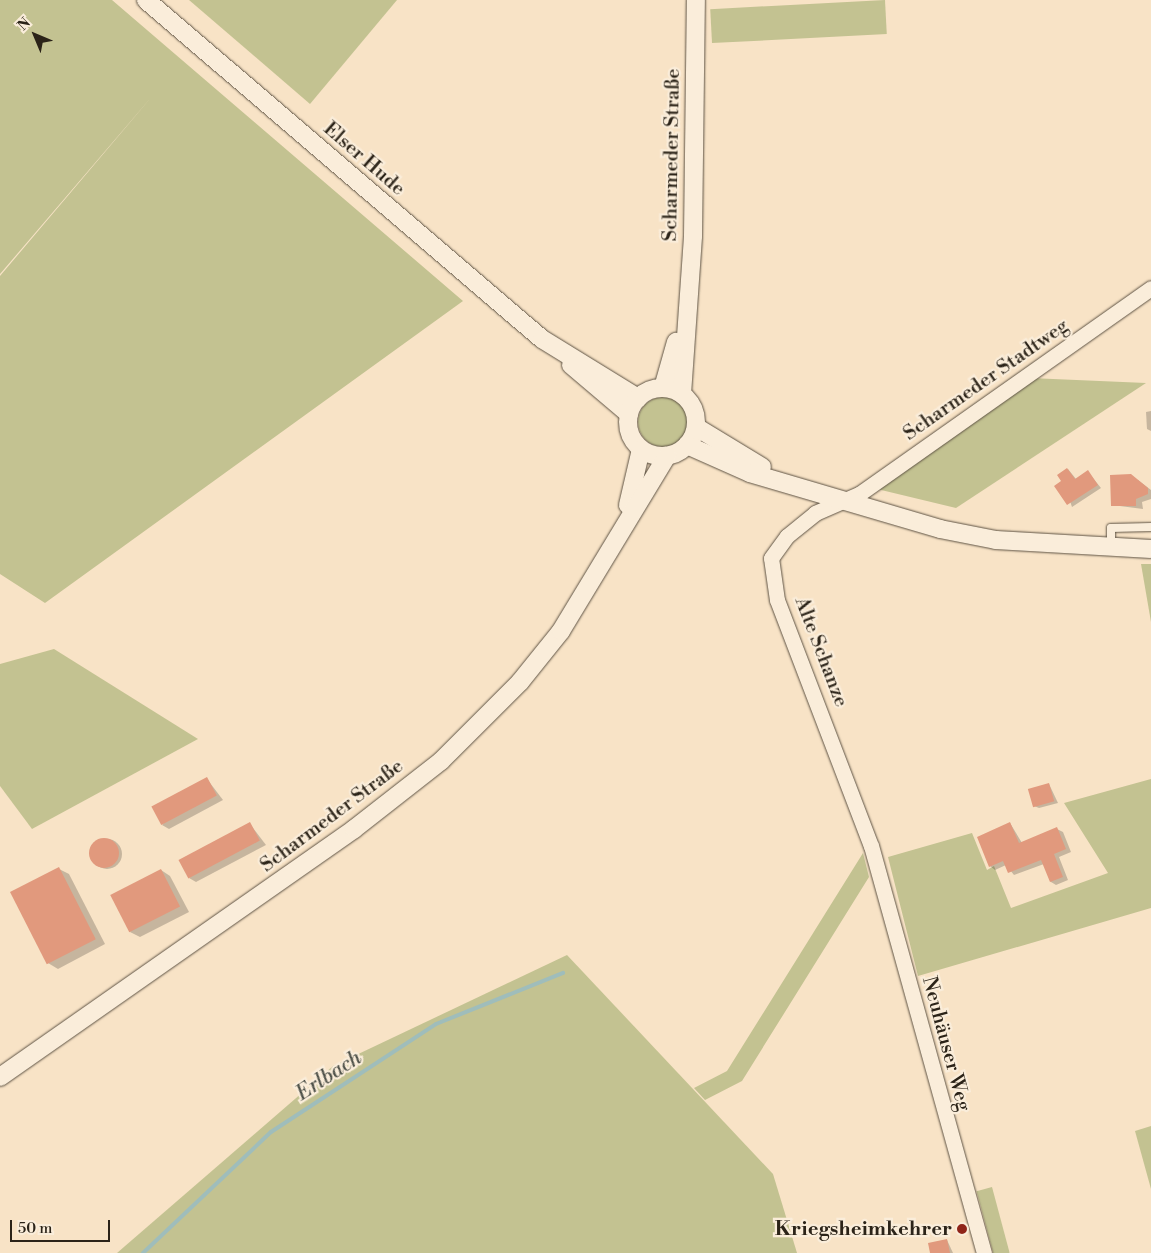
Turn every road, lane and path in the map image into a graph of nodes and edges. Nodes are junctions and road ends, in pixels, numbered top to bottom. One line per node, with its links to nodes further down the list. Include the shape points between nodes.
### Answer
1 (146, 0): 5 (street, Elser Hude)
2 (696, 0): 4 (street, Scharmeder Straße, via 693,236)
3 (1151, 288): 15 (street, Scharmeder Stadtweg)
4 (687, 311): 6 (street, Scharmeder Straße); 7 (street, Scharmeder Straße)
5 (555, 348): 8 (street, Elser Hude); 9 (street, Elser Hude, via 588,383)
6 (663, 388): 7 (street); 8 (street)
7 (682, 394): 10 (street, via 695,412)
8 (638, 398): 9 (street)
9 (629, 414): 12 (street, via 629,429)
10 (696, 428): 11 (street); 14 (street)
11 (687, 445): 13 (street); 14 (street, via 750,472)
12 (641, 449): 13 (street); 16 (street, Scharmeder Straße)
13 (667, 456): 16 (street, Scharmeder Straße)
14 (789, 483): 15 (street)
15 (842, 503): 18 (street, via 996,540); 20 (street, Alte Schanze, via 814,512 787,536 771,558 772,579)
16 (624, 522): 21 (street, Scharmeder Straße, via 580,605 542,657 441,761 346,835)
17 (1151, 526): 18 (lane, via 1111,528)
18 (1111, 549): 19 (street)
19 (1151, 549)
20 (871, 846): 22 (street, Neuhäuser Weg)
21 (0, 1077)
22 (984, 1253)

